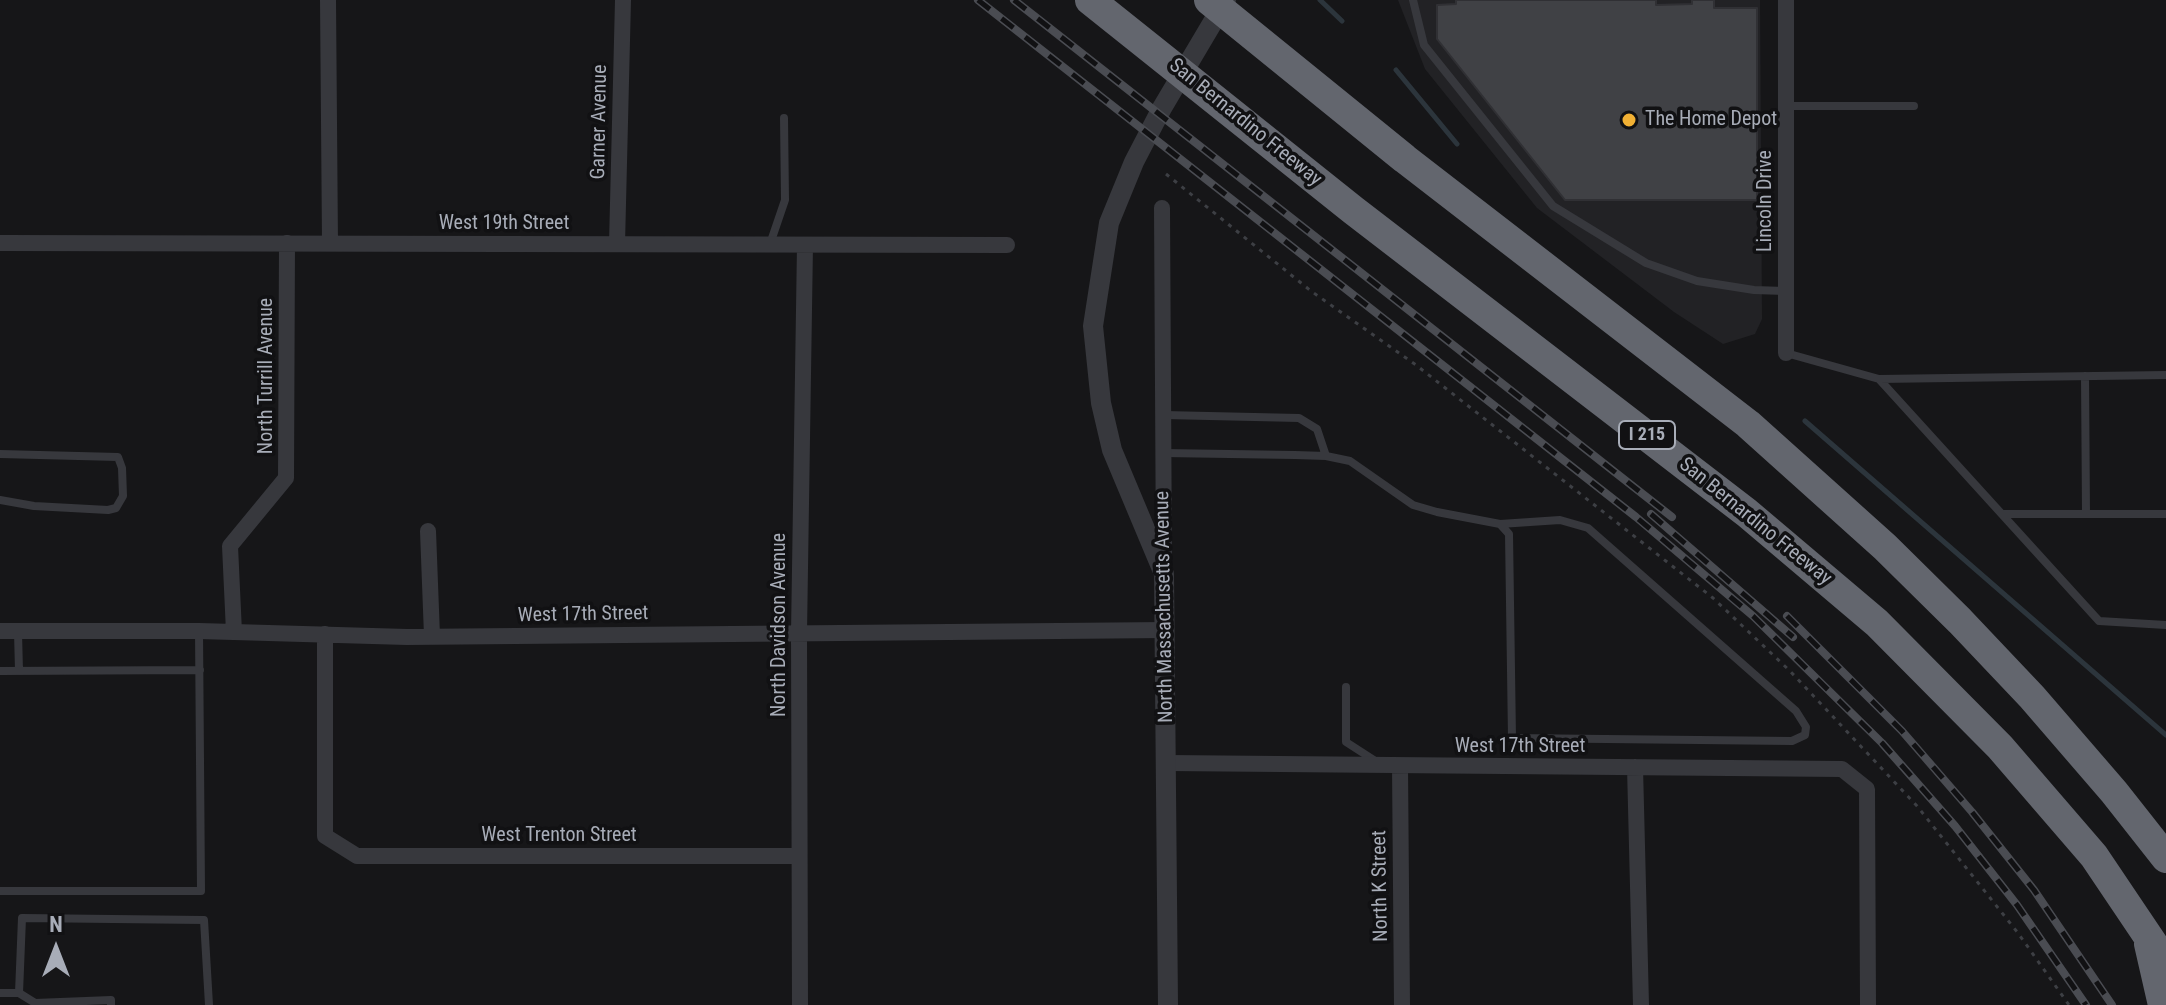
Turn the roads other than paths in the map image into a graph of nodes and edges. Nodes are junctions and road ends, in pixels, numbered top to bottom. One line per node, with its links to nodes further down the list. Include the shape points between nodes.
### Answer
1 (328, 0): 14 (street)
2 (623, 0): 15 (street, Garner Avenue)
3 (1090, 0): 54 (highway, San Bernardino Freeway / I 215, via 1747,513 1877,623 2000,747 2094,856)
4 (1209, 0): 52 (highway, via 1771,444 1960,621 2114,792)
5 (1226, 0): 34 (street, via 1162,108 1109,223 1093,326 1112,450)
6 (1413, 0): 19 (lane, via 1424,45 1553,206 1646,263 1697,281)
7 (1786, 0): 8 (street, Lincoln Drive)
8 (1786, 106): 9 (lane); 19 (street, Lincoln Drive)
9 (1914, 106)
10 (784, 118): 16 (lane, via 785,200)
11 (1162, 208): 24 (street, North Massachusetts Avenue)
12 (0, 243): 13 (street, West 19th Street)
13 (287, 243): 14 (street, West 19th Street); 40 (street, North Turrill Avenue, via 286,478 230,546)
14 (330, 243): 15 (street, West 19th Street)
15 (617, 244): 16 (street, West 19th Street)
16 (770, 245): 17 (street, West 19th Street)
17 (805, 245): 18 (street, West 19th Street); 41 (street, North Davidson Avenue)
18 (1007, 245)
19 (1786, 291): 20 (street, Lincoln Drive)
20 (1786, 353): 23 (lane)
21 (2166, 375): 22 (lane)
22 (2085, 376): 23 (lane); 30 (lane)
23 (1879, 379): 29 (lane)
24 (1163, 415): 25 (street, North Massachusetts Avenue); 27 (lane, via 1299,418 1317,429)
25 (1163, 453): 27 (lane); 34 (street, North Massachusetts Avenue)
26 (0, 454): 28 (lane, via 118,457 123,496 108,510)
27 (1326, 456): 32 (lane, via 1350,461 1413,505)
28 (0, 500)
29 (2002, 514): 30 (lane); 35 (lane, via 2099,621)
30 (2086, 514): 31 (lane)
31 (2166, 514)
32 (1500, 524): 32 (lane, via 1509,534 1512,738 1792,741 1805,735 1796,711 1588,528 1560,520)
33 (428, 531): 43 (street)
34 (1164, 574): 36 (street, North Massachusetts Avenue)
35 (2166, 625)
36 (1166, 630): 41 (street, West 17th Street); 48 (street, North Massachusetts Avenue)
37 (0, 631): 38 (street, West 17th Street)
38 (18, 631): 39 (street, West 17th Street); 46 (lane)
39 (199, 631): 40 (street, West 17th Street); 44 (lane)
40 (234, 632): 42 (street, West 17th Street)
41 (799, 633): 43 (street, West 17th Street); 51 (street, North Davidson Avenue)
42 (325, 634): 43 (street, West 17th Street); 51 (street, West Trenton Street, via 325,836 357,856)
43 (432, 636)
44 (200, 670): 46 (lane); 53 (lane, via 201,891)
45 (0, 671): 46 (lane)
46 (19, 671)
47 (1346, 687): 49 (lane, via 1346,742)
48 (1167, 763): 49 (street, West 17th Street); 61 (street, North Massachusetts Avenue)
49 (1392, 766): 50 (street, West 17th Street); 62 (street, North K Street)
50 (1635, 767): 63 (street); 64 (street, West 17th Street, via 1842,769 1867,789)
51 (799, 856): 60 (street, North Davidson Avenue)
52 (2166, 858)
53 (0, 891)
54 (2146, 930): 55 (highway, San Bernardino Freeway / I 215); 65 (highway)
55 (2166, 963)
56 (0, 993): 57 (lane)
57 (19, 993): 58 (lane, via 35,1003 111,1000); 59 (lane, via 22,918 204,920)
58 (111, 1005)
59 (209, 1005)
60 (800, 1005)
61 (1168, 1005)
62 (1402, 1005)
63 (1641, 1005)
64 (1868, 1005)
65 (2163, 1005)

